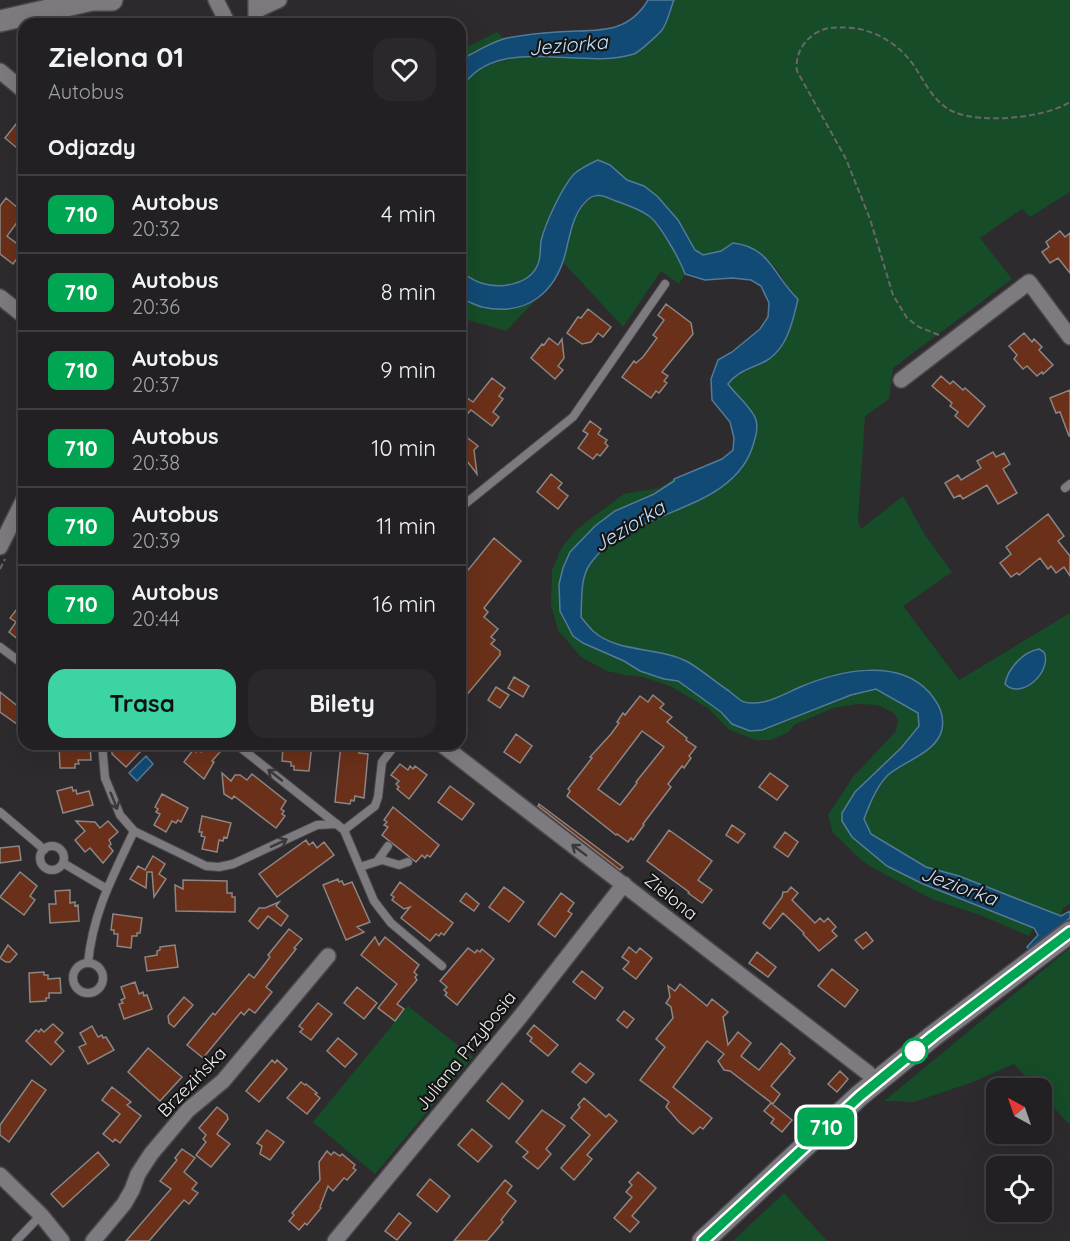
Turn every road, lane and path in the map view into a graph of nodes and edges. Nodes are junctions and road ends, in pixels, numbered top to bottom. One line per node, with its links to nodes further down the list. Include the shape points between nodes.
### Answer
1 (92, 0): 2 (street); 7 (street)
2 (112, 0)
3 (216, 0): 6 (street)
4 (279, 0): 5 (street)
5 (256, 11)
6 (225, 18)
7 (0, 21)
8 (0, 71): 9 (street)
9 (18, 86)
10 (1070, 102): 14 (path, via 1046,112 1019,116 987,118 954,112 939,103 896,45 856,29 824,29 808,39 798,52 797,71 846,159 870,219 893,295 907,318)
11 (665, 284): 17 (lane, via 573,417)
12 (0, 297): 13 (street)
13 (18, 311)
14 (938, 334)
15 (1070, 338): 16 (street, via 1029,282)
16 (901, 380)
17 (466, 503)
18 (18, 511): 19 (street)
19 (0, 548)
20 (0, 647): 21 (lane)
21 (18, 660)
22 (103, 750): 29 (lane, one-way to 29, via 105,778 120,815)
23 (244, 750): 27 (lane, one-way to 23)
24 (391, 750): 28 (lane, via 382,762 378,801)
25 (449, 750): 36 (street, Zielona, one-way to 25)
26 (0, 812): 31 (lane)
27 (337, 824): 28 (lane); 29 (lane, one-way to 27, via 206,866 219,867 317,825)
28 (344, 830): 35 (lane)
29 (134, 831): 37 (lane)
30 (388, 846): 32 (lane)
31 (44, 850): 34 (lane, via 59,849); 34 (lane, via 40,861 45,867 56,869)
32 (378, 860): 33 (lane, via 399,865); 35 (lane)
33 (408, 862)
34 (63, 863): 37 (lane)
35 (360, 867): 41 (lane, via 374,901 391,923)
36 (625, 885): 42 (street, Zielona); 48 (street, Juliana Przybosia)
37 (107, 889): 40 (lane, via 95,921)
38 (1068, 934): 42 (street)
39 (328, 956): 47 (street, Brzezińska, via 223,1081 188,1110 138,1174 124,1204)
40 (88, 963): 40 (lane, via 78,967 73,979 76,987 88,994 100,989 104,977 98,966)
41 (442, 966)
42 (876, 1082): 49 (street)
43 (0, 1175): 44 (street)
44 (41, 1215): 45 (lane); 46 (street)
45 (16, 1241)
46 (62, 1241)
47 (93, 1241)
48 (335, 1241)
49 (703, 1241)

